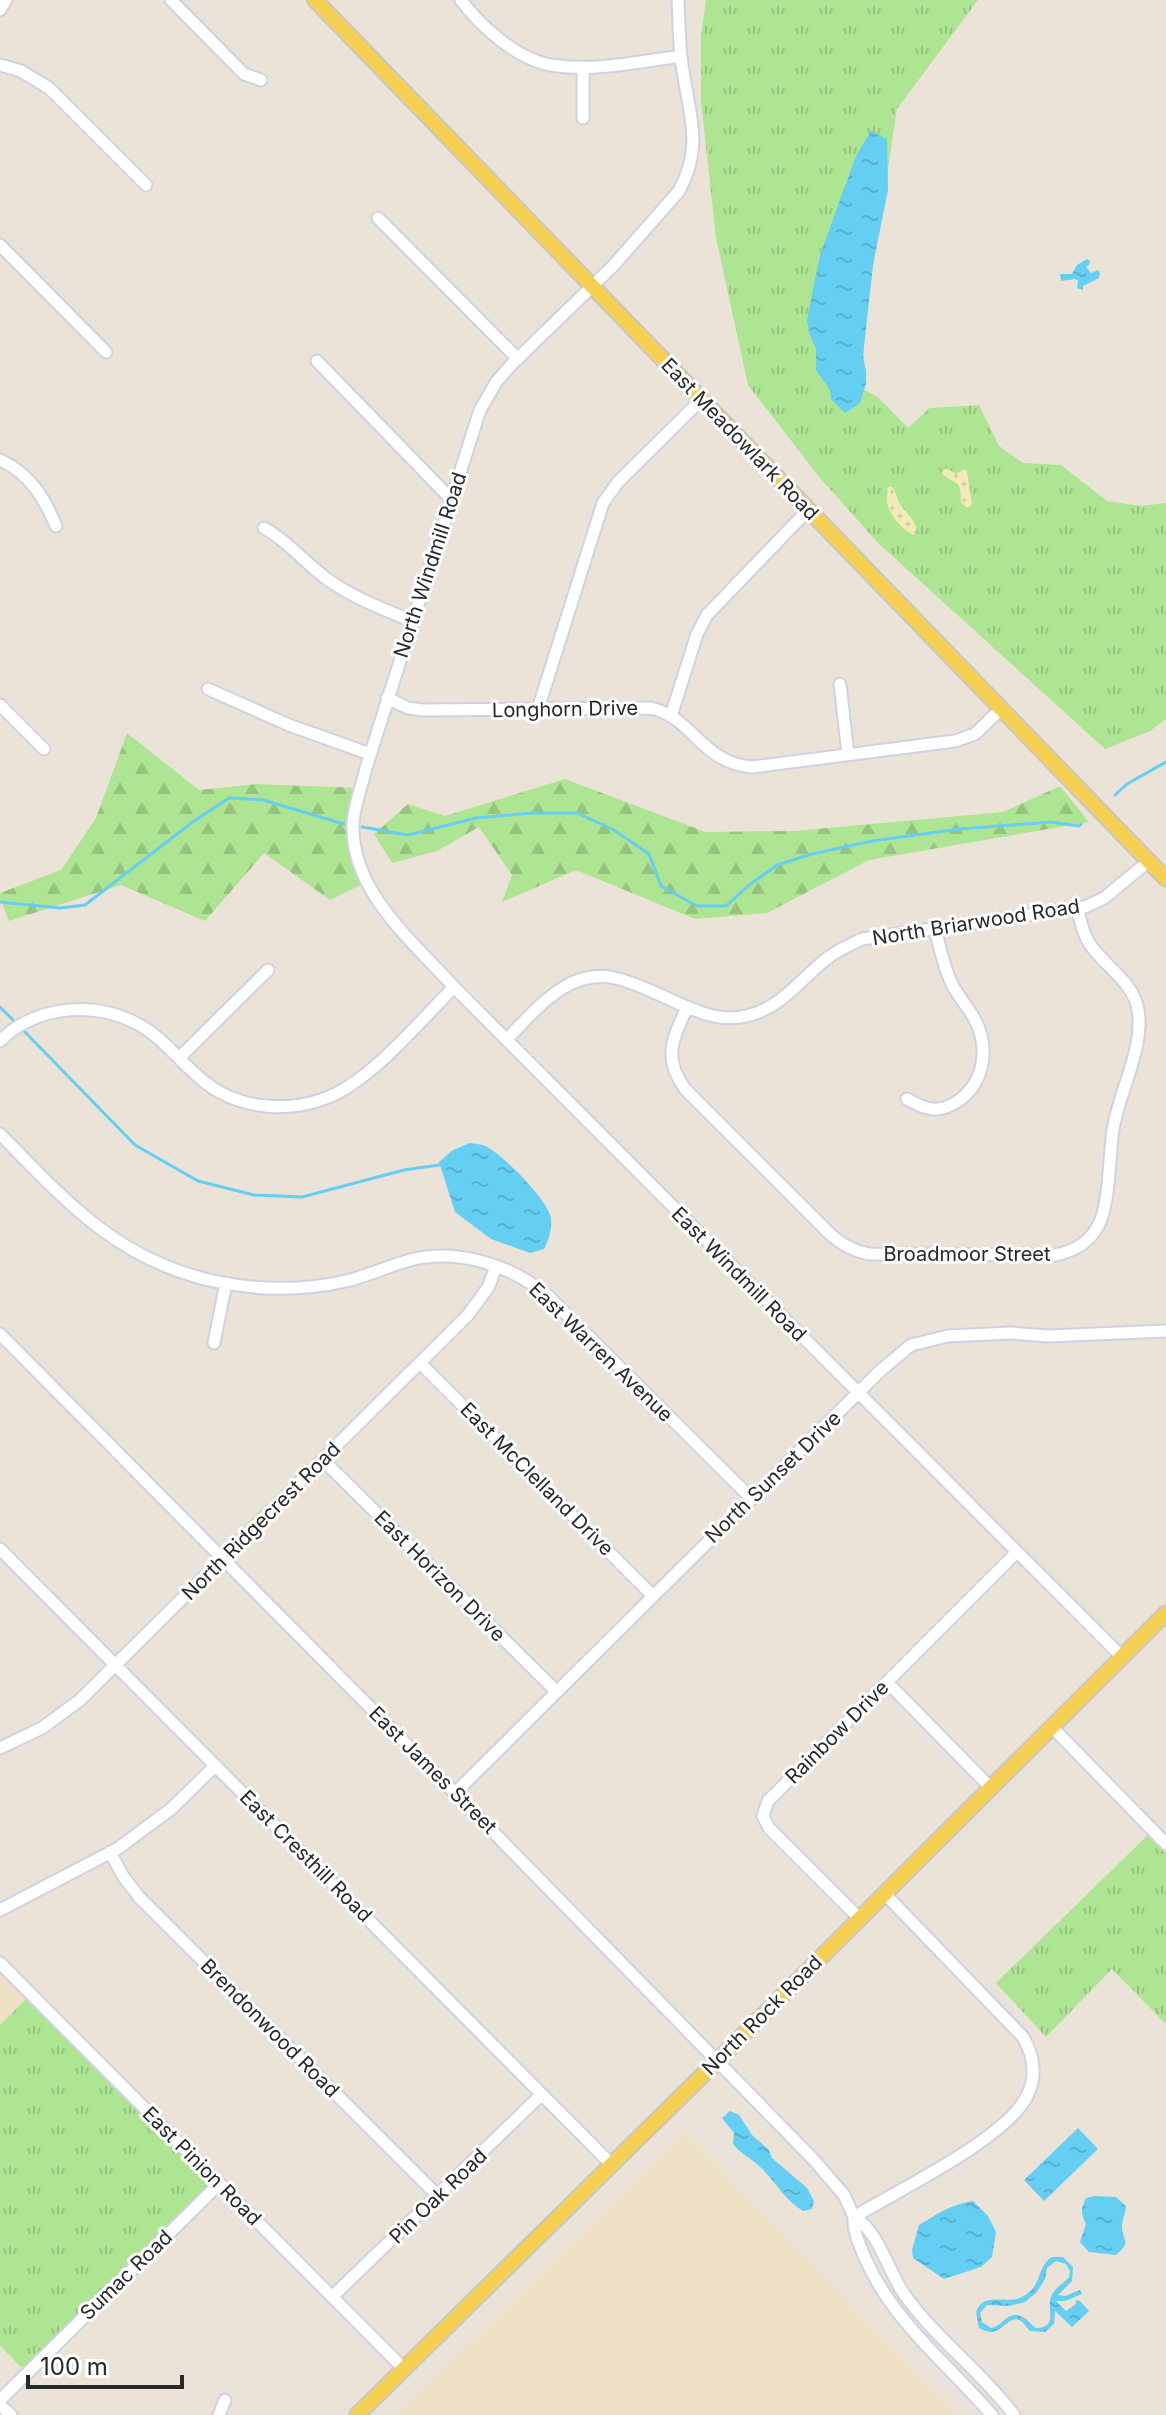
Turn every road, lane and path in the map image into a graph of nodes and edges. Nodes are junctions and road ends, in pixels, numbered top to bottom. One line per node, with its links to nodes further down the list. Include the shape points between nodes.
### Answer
1 (6, 0): 6 (street)
2 (171, 0): 10 (street, via 244,74)
3 (315, 0): 15 (main road, East Meadowlark Road)
4 (461, 0): 9 (street, via 513,49 547,64)
5 (678, 0): 7 (street, North Windmill Road)
6 (0, 10)
7 (681, 56): 9 (street); 15 (street, North Windmill Road, via 694,136 686,179)
8 (0, 65): 12 (street, via 49,88)
9 (583, 68): 11 (street)
10 (261, 80)
11 (583, 118)
12 (146, 185)
13 (378, 218): 17 (street)
14 (0, 245): 16 (street)
15 (592, 286): 17 (street, North Windmill Road); 19 (main road, East Meadowlark Road)
16 (106, 352)
17 (518, 359): 21 (street, North Windmill Road, via 480,410)
18 (317, 361): 21 (street)
19 (702, 399): 22 (main road, East Meadowlark Road); 30 (street, via 603,503)
20 (0, 460): 23 (street, via 31,481)
21 (451, 499): 25 (street, North Windmill Road)
22 (808, 510): 31 (main road, East Meadowlark Road); 32 (street, via 707,615)
23 (56, 526)
24 (264, 528): 25 (street, via 283,538 331,582)
25 (412, 621): 28 (street, North Windmill Road)
26 (840, 684): 35 (street)
27 (208, 689): 34 (street)
28 (387, 698): 30 (street, Longhorn Drive, via 423,710); 34 (street, North Windmill Road)
29 (0, 705): 33 (street)
30 (538, 709): 32 (street, Longhorn Drive, via 645,708)
31 (1001, 709): 35 (street, via 969,737); 36 (main road, East Meadowlark Road)
32 (671, 716): 35 (street, via 711,753 734,764 752,767)
33 (44, 749)
34 (370, 754): 38 (street, North Windmill Road, via 353,818 355,848)
35 (848, 754)
36 (1149, 861): 37 (main road, East Meadowlark Road); 39 (street, North Briarwood Road, via 1104,898)
37 (1166, 879)
38 (367, 882): 42 (street, East Windmill Road, via 392,919)
39 (1077, 908): 40 (street, North Briarwood Road); 43 (street, Broadmoor Street, via 1087,941 1133,994 1139,1032 1115,1120 1104,1213 1092,1235 1064,1253 869,1254 846,1246 678,1079 671,1048)
40 (935, 929): 43 (street, North Briarwood Road, via 848,945 780,1001 757,1013 721,1017); 47 (street, via 944,965 975,1019 984,1055 978,1078 960,1100 938,1111)
41 (268, 970): 46 (street)
42 (454, 987): 44 (street, East Windmill Road); 46 (street, via 365,1076 312,1103 248,1103 201,1080)
43 (687, 1007): 44 (street, North Briarwood Road, via 621,979 588,978 556,992)
44 (507, 1039): 55 (street, East Windmill Road)
45 (0, 1041): 46 (street, via 45,1014 89,1009 134,1021)
46 (179, 1058)
47 (907, 1099)
48 (0, 1134): 50 (street, East Warren Avenue, via 106,1235 165,1266)
49 (496, 1266): 50 (street, East Warren Avenue, via 439,1256 321,1285 268,1288); 54 (street, North Ridgecrest Road, via 475,1306); 57 (street, East Warren Avenue, via 547,1295)
50 (226, 1283): 53 (street)
51 (1166, 1331): 55 (street, North Sunset Drive, via 948,1336 911,1345)
52 (0, 1334): 60 (street, East James Street)
53 (214, 1343)
54 (420, 1363): 56 (street, North Ridgecrest Road); 61 (street, East McClelland Drive)
55 (859, 1394): 57 (street, North Sunset Drive); 59 (street, East Windmill Road)
56 (323, 1460): 60 (street, North Ridgecrest Road); 66 (street, East Horizon Drive)
57 (751, 1498): 61 (street, North Sunset Drive)
58 (0, 1549): 64 (street, East Cresthill Road)
59 (1017, 1552): 63 (street, East Windmill Road); 65 (street, Rainbow Drive)
60 (223, 1559): 64 (street, North Ridgecrest Road); 71 (street, East James Street)
61 (653, 1596): 66 (street, North Sunset Drive)
62 (1166, 1613): 63 (main road, North Rock Road)
63 (1122, 1657): 67 (main road, North Rock Road)
64 (116, 1664): 68 (street, North Ridgecrest Road, via 56,1719); 69 (street, East Cresthill Road)
65 (887, 1682): 70 (street); 76 (street, Rainbow Drive, via 768,1801 763,1816)
66 (557, 1692): 71 (street, North Sunset Drive)
67 (1052, 1727): 70 (main road, North Rock Road); 72 (street)
68 (0, 1748)
69 (215, 1766): 73 (street, via 171,1809); 79 (street, East Cresthill Road)
70 (991, 1788): 74 (main road, North Rock Road)
71 (455, 1793): 78 (street, East James Street)
72 (1166, 1844)
73 (110, 1852): 75 (street); 82 (street, Brendonwood Road, via 139,1897)
74 (884, 1893): 76 (main road, North Rock Road); 83 (street, via 1023,2037 1034,2071 1022,2105 990,2134)
75 (0, 1910)
76 (859, 1918): 78 (main road, North Rock Road)
77 (0, 1963): 81 (street, East Pinion Road)
78 (718, 2060): 80 (main road, North Rock Road); 83 (street, East James Street, via 835,2183)
79 (542, 2094): 80 (street, East Cresthill Road); 82 (street, Pin Oak Road)
80 (611, 2164): 85 (main road, North Rock Road)
81 (219, 2184): 84 (street, East Pinion Road); 87 (street, Sumac Road)
82 (438, 2196): 84 (street, Pin Oak Road)
83 (854, 2217): 91 (street, East James Street, via 853,2230 885,2297); 92 (street, East James Street, via 873,2236 919,2315)
84 (332, 2297): 85 (street, East Pinion Road)
85 (404, 2369): 90 (main road, North Rock Road)
86 (225, 2400): 89 (street)
87 (0, 2402): 88 (street)
88 (11, 2415)
89 (219, 2415)
90 (357, 2415)
91 (992, 2415)
92 (1014, 2415)

